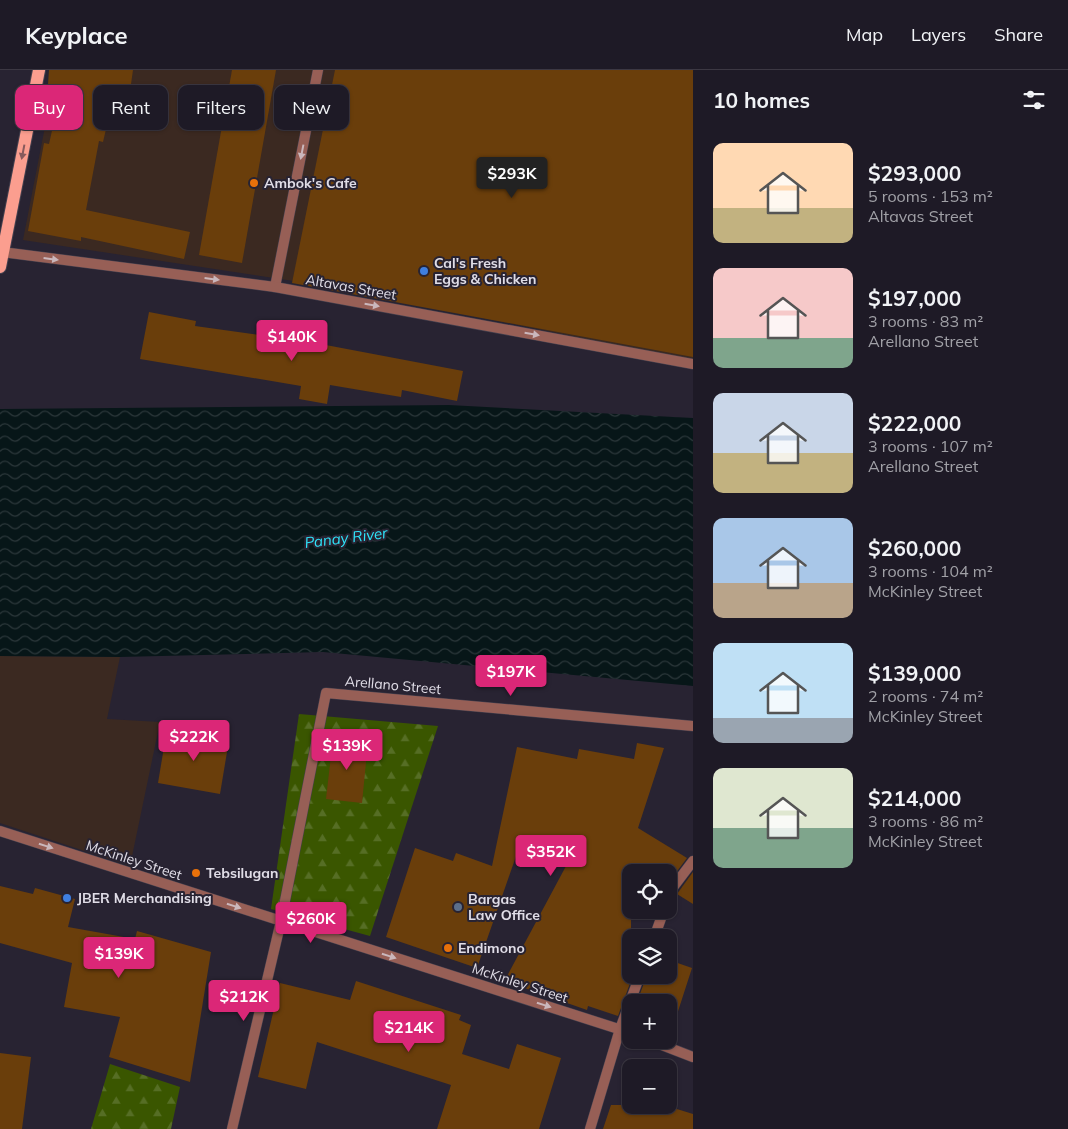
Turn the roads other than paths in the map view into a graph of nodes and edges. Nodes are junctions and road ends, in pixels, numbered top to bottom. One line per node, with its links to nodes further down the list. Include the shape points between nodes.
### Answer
1 (39, 70): 3 (main road, one-way to 3)
2 (318, 70): 5 (street, one-way to 5)
3 (2, 252): 4 (main road); 5 (street, Altavas Street, one-way to 5)
4 (0, 267)
5 (275, 287): 6 (street, Altavas Street, one-way to 6)
6 (693, 364)
7 (693, 726): 11 (street, Arellano Street, via 326,692)
8 (0, 831): 11 (street, McKinley Street, one-way to 11)
9 (693, 861): 10 (street)
10 (677, 882)
11 (281, 922): 13 (street, McKinley Street, one-way to 13); 16 (street, Arellano Street)
12 (637, 984): 13 (street)
13 (620, 1029): 17 (street)
14 (672, 1049): 15 (street)
15 (693, 1057)
16 (232, 1129)
17 (590, 1129)

